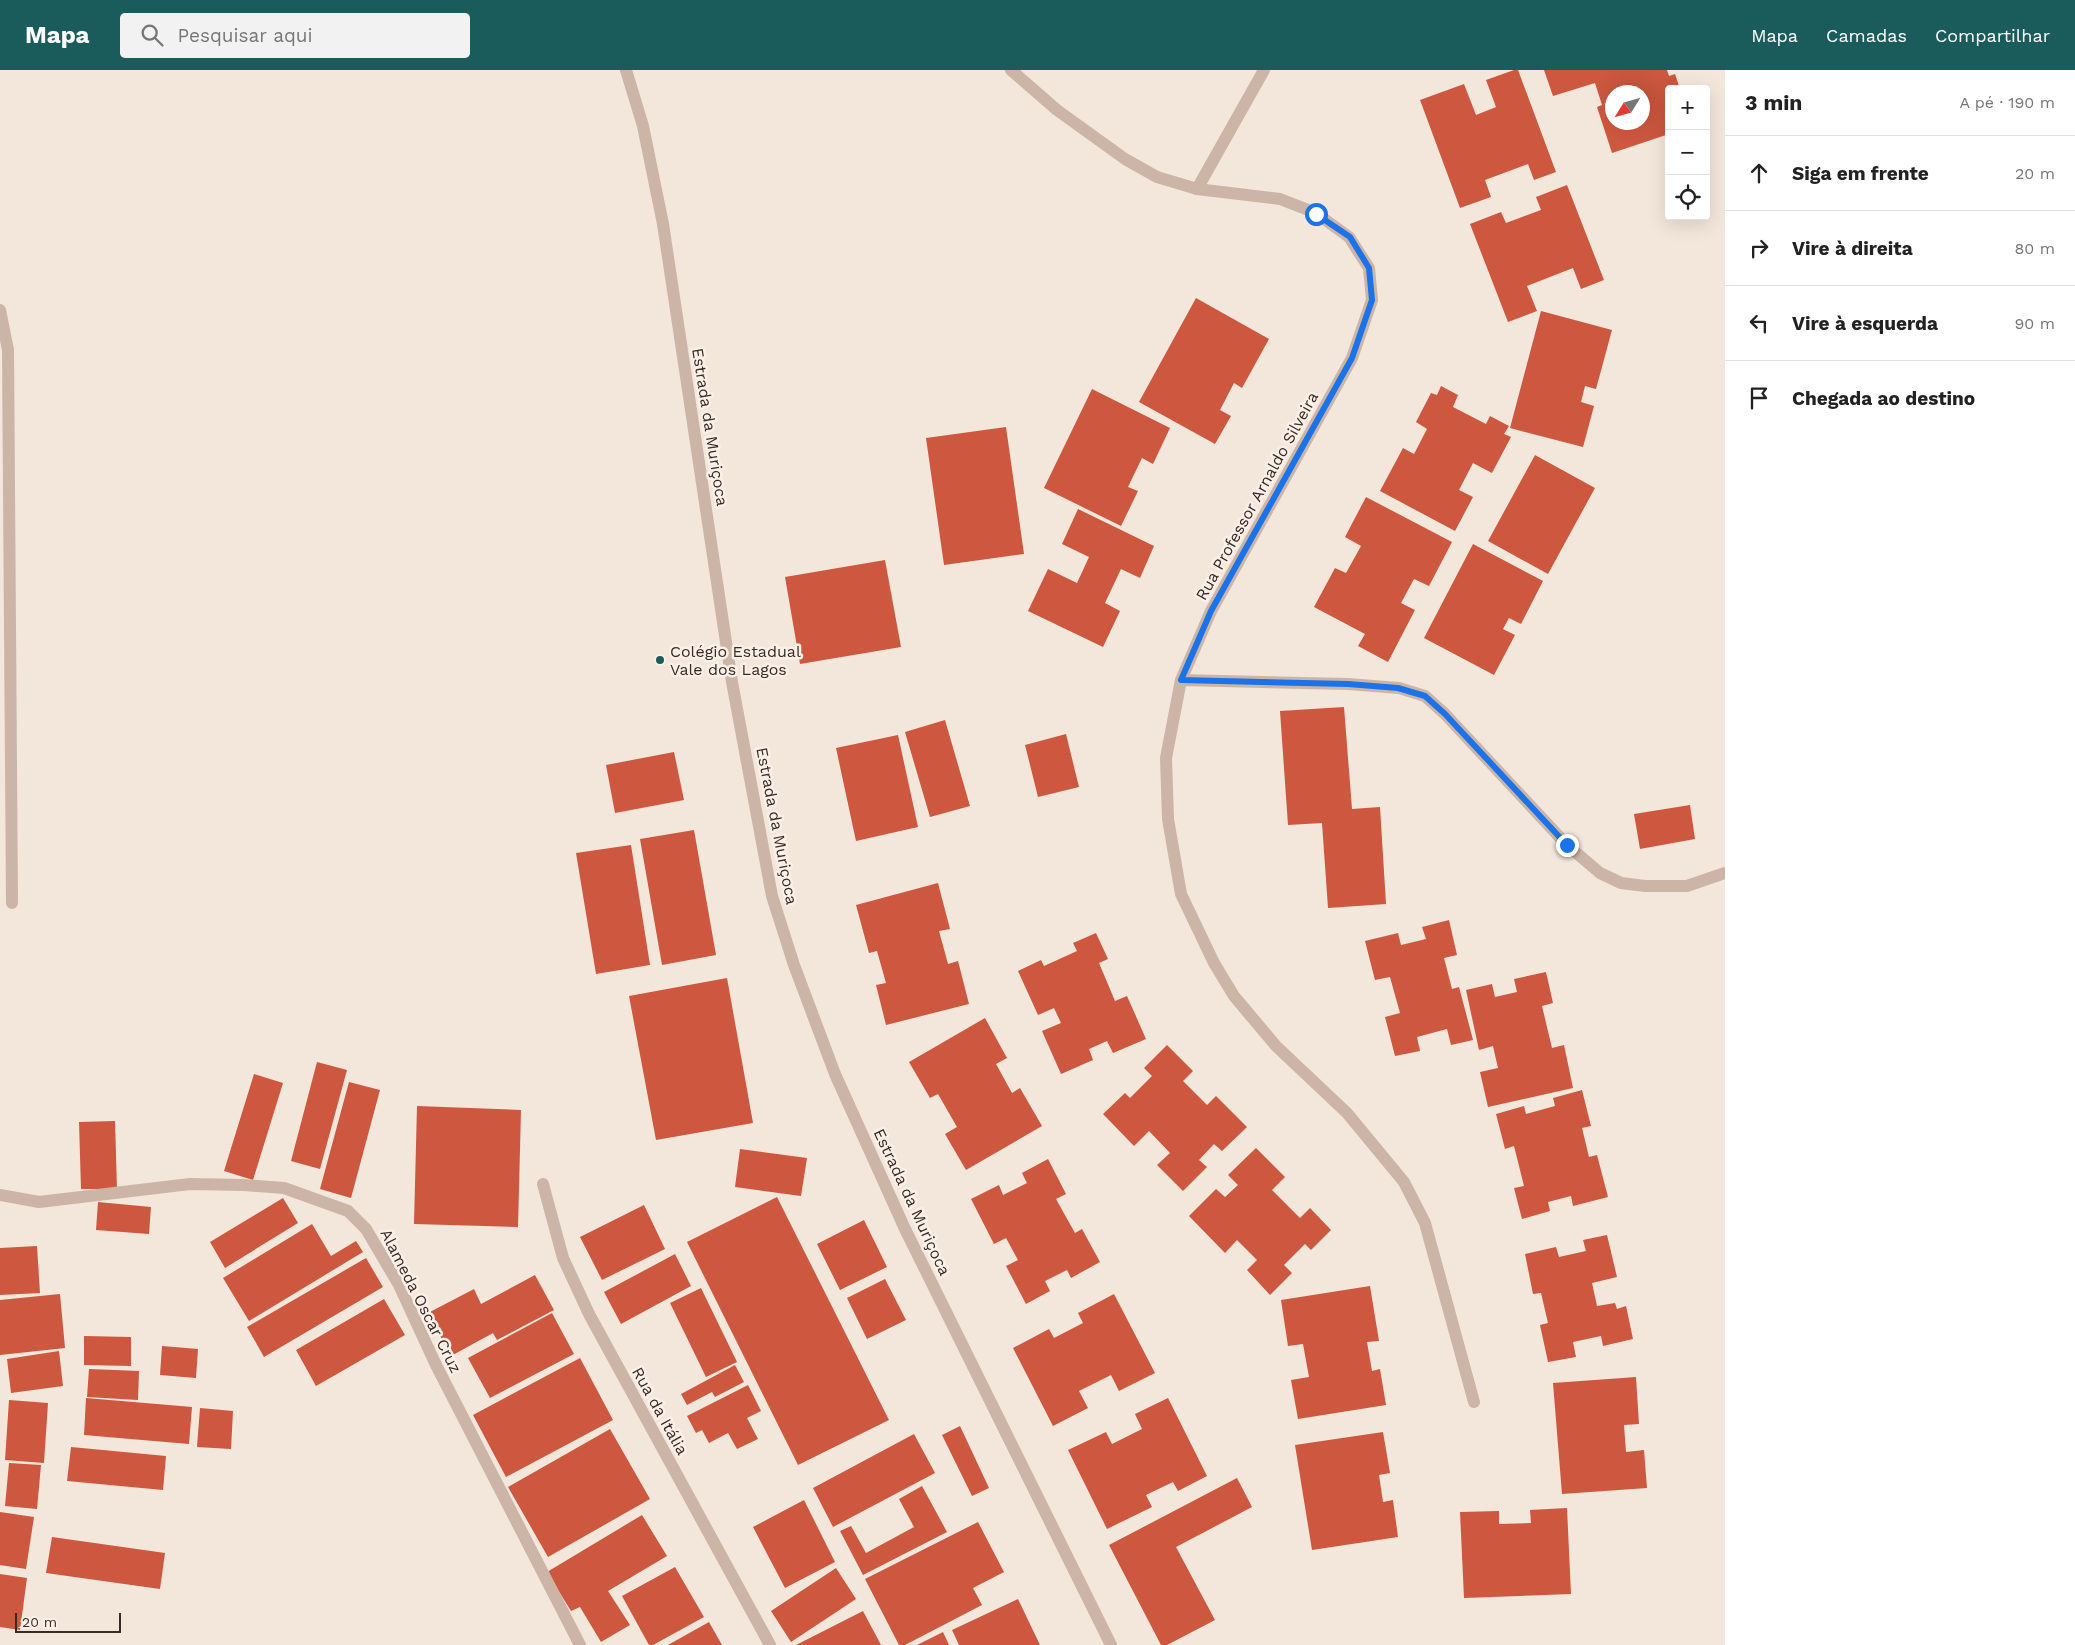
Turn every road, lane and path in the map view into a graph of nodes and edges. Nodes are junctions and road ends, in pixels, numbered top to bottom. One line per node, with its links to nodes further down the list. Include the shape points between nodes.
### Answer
1 (626, 70): 14 (street, Estrada da Muriçoca, via 643,126 663,224 732,682 772,896 836,1074 901,1220)
2 (1011, 70): 4 (street, Rua Professor Arnaldo Silveira, via 1057,110 1125,159 1157,177)
3 (1264, 70): 4 (street)
4 (1197, 189): 6 (street, Rua Professor Arnaldo Silveira, via 1280,199 1316,214 1350,237 1369,268 1372,300 1352,358 1211,611)
5 (0, 310): 8 (street, via 8,350)
6 (1181, 680): 7 (street, via 1348,684 1398,688 1425,696 1567,845 1600,873 1621,883 1687,886); 11 (street, Rua Professor Arnaldo Silveira, via 1166,758 1168,819 1181,894 1214,963 1234,996 1276,1046 1347,1113 1404,1182 1425,1223)
7 (1725, 873)
8 (12, 903)
9 (543, 1184): 13 (street, Rua da Itália, via 563,1258 589,1314)
10 (0, 1195): 12 (street, Alameda Oscar Cruz, via 39,1202 190,1184 244,1185 284,1188 348,1211 366,1229 398,1286)
11 (1474, 1402)
12 (580, 1645)
13 (770, 1645)
14 (1111, 1645)

